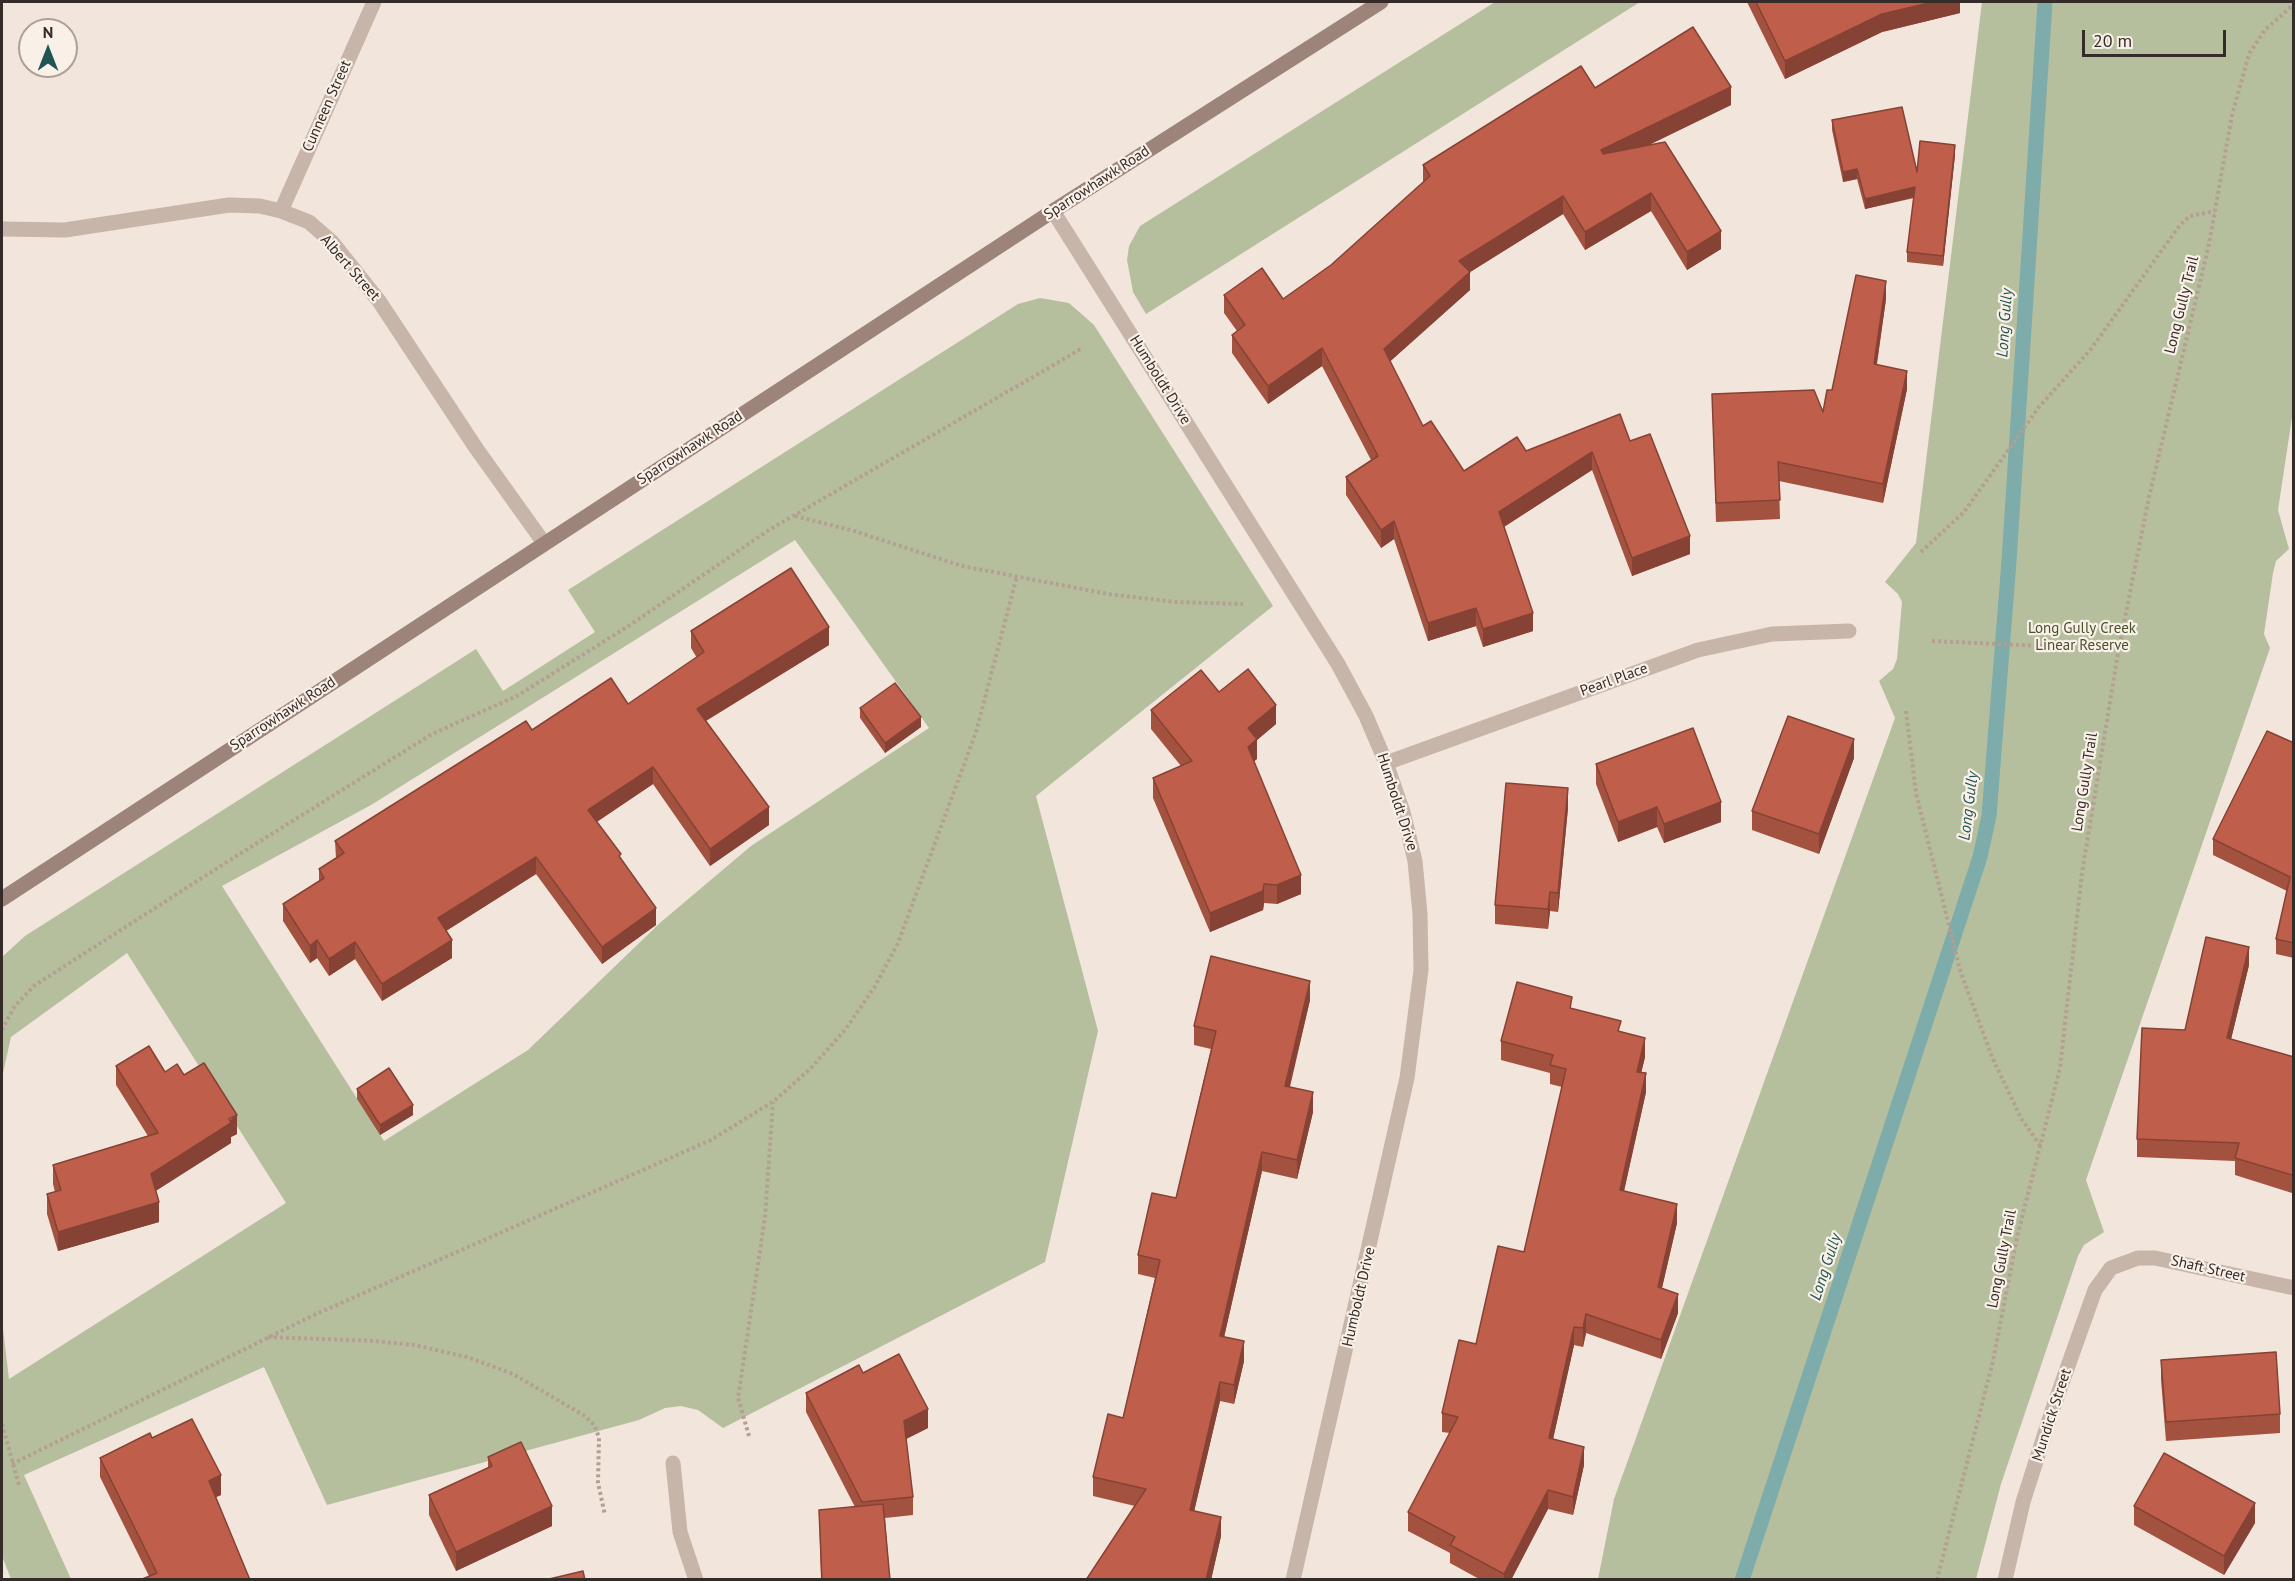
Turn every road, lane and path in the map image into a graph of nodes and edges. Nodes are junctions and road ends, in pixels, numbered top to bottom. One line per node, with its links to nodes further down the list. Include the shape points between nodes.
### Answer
1 (374, 2): 4 (street, Cunneen Street)
2 (1381, 2): 5 (main road, Sparrowhawk Road)
3 (2294, 4): 6 (path, Long Gully Trail, via 2265,30 2249,54 2232,115)
4 (281, 211): 7 (street, Albert Street, via 229,205 65,230); 10 (street, Albert Street, via 309,222 357,271)
5 (1053, 211): 10 (main road, Sparrowhawk Road); 18 (street, Humboldt Drive, via 1338,664)
6 (2215, 211): 11 (path, via 2190,216 2180,225 2091,349 2039,407 1964,512); 22 (path, Long Gully Trail, via 2149,497 2118,653 2082,873 2064,1041)
7 (2, 229)
8 (1080, 349): 9 (path)
9 (794, 515): 12 (path, via 962,566); 20 (path, via 517,696 432,734 35,985 14,1007)
10 (544, 543): 19 (main road, Sparrowhawk Road)
11 (1921, 552)
12 (1017, 576): 13 (path, via 1108,594); 21 (path, via 976,732 898,943 845,1030)
13 (1243, 604)
14 (1849, 631): 18 (street, Pearl Place, via 1772,634 1698,650)
15 (1932, 641): 16 (path)
16 (2064, 647)
17 (1906, 711): 22 (path, via 1916,793 1960,969 1992,1056 2021,1118)
18 (1386, 763): 33 (street, Humboldt Drive, via 1415,861 1421,969 1415,1026 1396,1136)
19 (2, 899)
20 (2, 1030)
21 (774, 1101): 25 (path, via 711,1140); 27 (path, via 765,1217 738,1398)
22 (2041, 1148): 34 (path, Long Gully Trail, via 2017,1237 1991,1371)
23 (2122, 1262): 24 (street, Shaft Street, via 2168,1259); 35 (street, Mundick Street, via 2101,1278 2095,1290 2044,1434)
24 (2294, 1288)
25 (267, 1337): 29 (path); 31 (path, via 414,1345 467,1357 513,1374 585,1416 595,1426 599,1438 598,1483)
26 (2, 1424): 29 (path)
27 (749, 1436)
28 (673, 1463): 32 (street, via 680,1532)
29 (12, 1464): 30 (path)
30 (20, 1485)
31 (605, 1515)
32 (696, 1580)
33 (1293, 1580)
34 (1937, 1580)
35 (2005, 1580)

